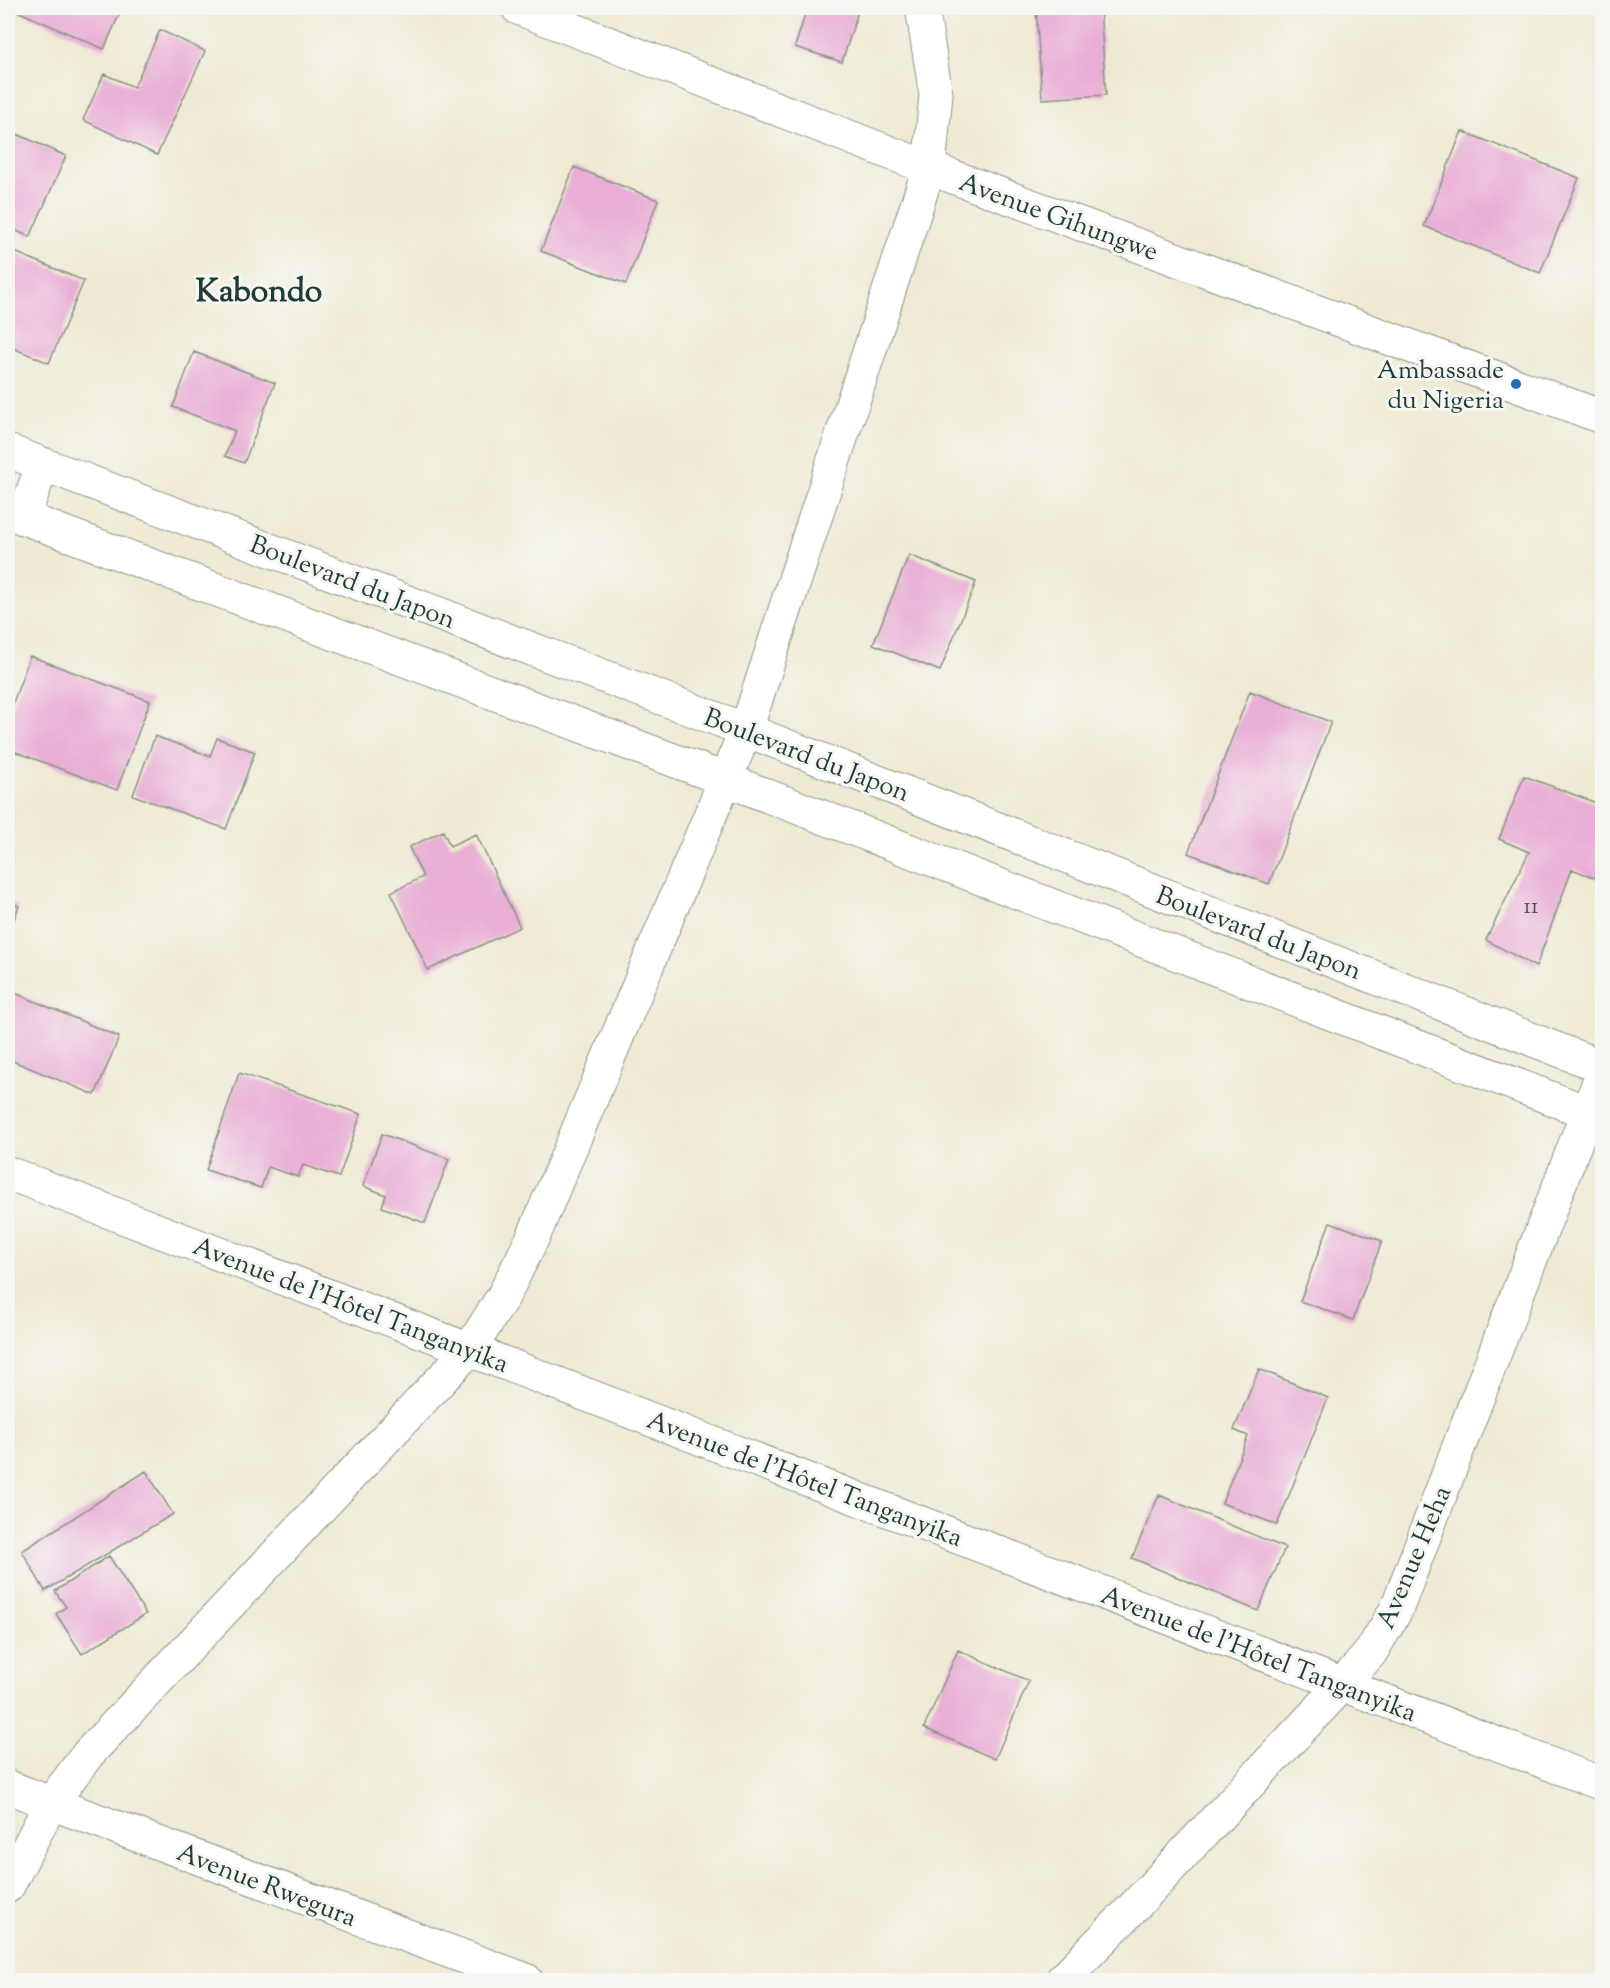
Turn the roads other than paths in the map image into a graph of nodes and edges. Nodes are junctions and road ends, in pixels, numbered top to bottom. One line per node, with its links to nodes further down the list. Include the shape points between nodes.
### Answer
1 (518, 8): 3 (street, Avenue Gihungwe)
2 (922, 8): 3 (street, via 936,94)
3 (929, 168): 4 (street, Avenue Gihungwe); 8 (street)
4 (1602, 417)
5 (8, 451): 6 (street, Boulevard du Japon)
6 (43, 464): 7 (street); 8 (street, Boulevard du Japon)
7 (15, 515): 9 (street, Boulevard du Japon)
8 (746, 730): 9 (street); 10 (street, Boulevard du Japon)
9 (724, 779): 12 (street, Boulevard du Japon); 14 (street, via 534,1235 504,1295)
10 (1602, 1067)
11 (1602, 1074): 12 (street, Avenue Heha)
12 (1595, 1115): 15 (street, Avenue Heha, via 1396,1610 1371,1652)
13 (8, 1173): 14 (street, Avenue de l'Hôtel Tanganyika)
14 (470, 1349): 15 (street, Avenue de l'Hôtel Tanganyika); 18 (street, via 88,1754)
15 (1342, 1685): 16 (street, Avenue de l'Hôtel Tanganyika); 21 (street, Avenue Heha)
16 (1602, 1784)
17 (8, 1787): 18 (street, Avenue Rwegura)
18 (51, 1803): 19 (street); 20 (street, Avenue Rwegura)
19 (8, 1886)
20 (526, 1980)
21 (1062, 1980)

